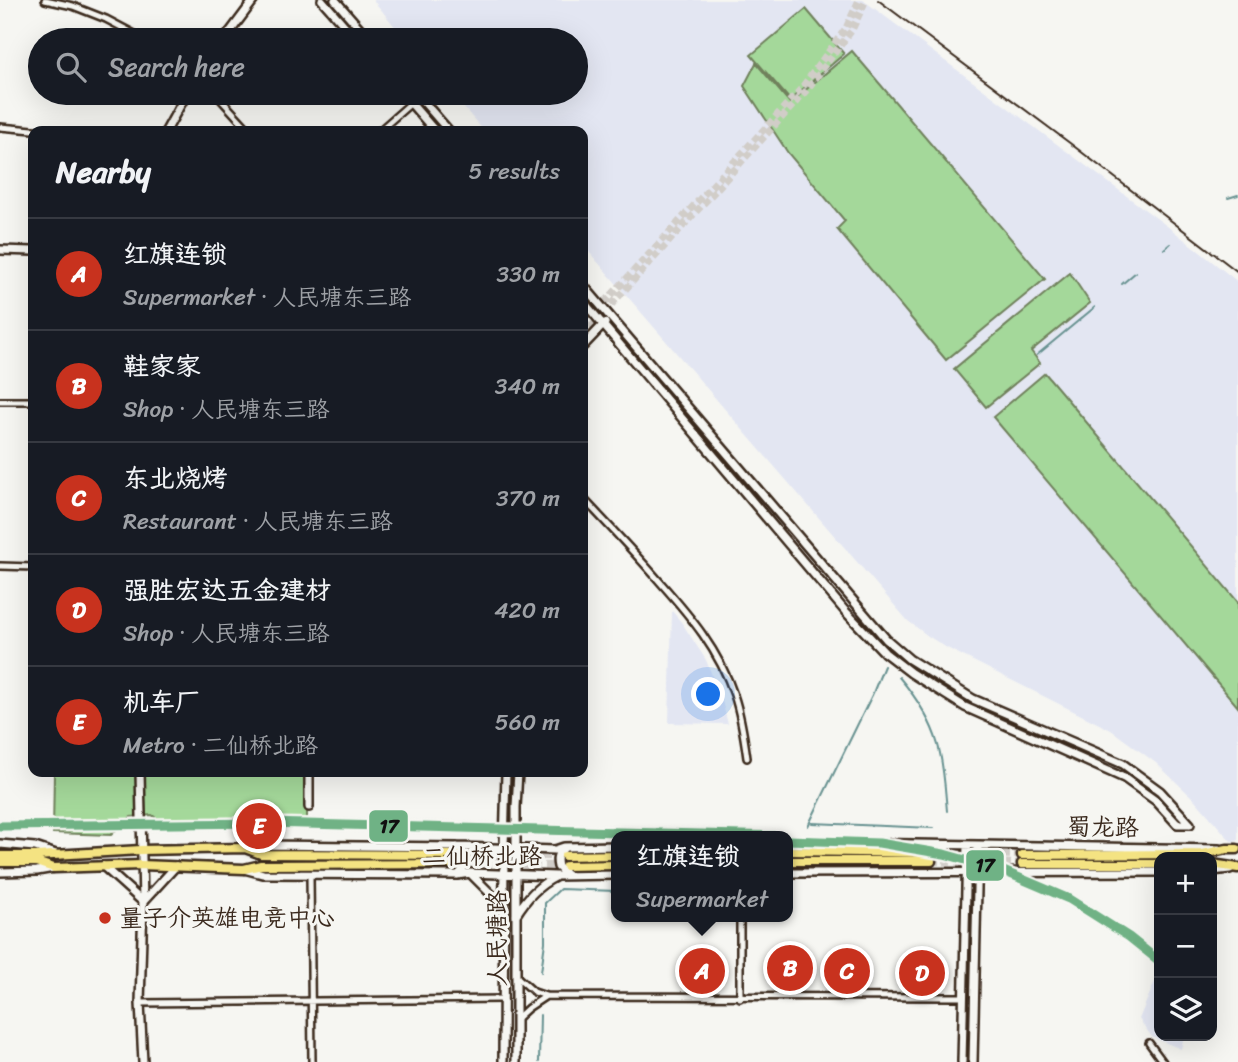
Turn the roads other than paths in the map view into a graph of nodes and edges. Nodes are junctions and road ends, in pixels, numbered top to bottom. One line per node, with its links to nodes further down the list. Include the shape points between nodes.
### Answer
1 (45, 0): 5 (street, via 73,6)
2 (254, 0): 6 (main road)
3 (321, 0): 7 (main road)
4 (335, 0): 8 (main road)
5 (123, 28)
6 (233, 28)
7 (346, 28)
8 (360, 28)
9 (180, 105): 14 (main road)
10 (226, 105): 15 (street)
11 (409, 105): 16 (street)
12 (413, 105): 17 (main road)
13 (427, 105): 18 (main road)
14 (169, 126)
15 (245, 126)
16 (385, 126)
17 (431, 126)
18 (445, 126)
19 (0, 127): 20 (street)
20 (28, 130)
21 (0, 250): 22 (main road)
22 (28, 251)
23 (588, 291): 24 (main road)
24 (596, 301): 25 (main road); 27 (main road)
25 (588, 305)
26 (588, 310): 28 (main road)
27 (611, 318): 28 (main road); 28 (main road, via 871,622 909,659 973,699 1123,764 1160,791 1190,824 1177,824 1156,801 1124,778 965,707 885,653)
28 (603, 325): 29 (main road)
29 (588, 341)
30 (0, 401): 31 (street)
31 (28, 401)
32 (588, 503): 35 (street, via 703,633 733,694)
33 (0, 566): 34 (street)
34 (28, 567)
35 (747, 758)
36 (140, 777): 50 (main road)
37 (309, 777): 40 (main road)
38 (506, 777): 46 (main road, 人民塘路)
39 (518, 777): 47 (main road, 人民塘路)
40 (309, 807)
41 (793, 842): 43 (main road, 蜀龙路)
42 (0, 844): 53 (main road)
43 (967, 845): 44 (main road, 蜀龙路); 77 (main road)
44 (978, 845): 48 (main road, 蜀龙路); 78 (main road)
45 (611, 847): 52 (main road)
46 (504, 848): 47 (main road); 54 (main road); 75 (main road, 人民塘路)
47 (517, 849): 52 (main road); 81 (main road, 人民塘路)
48 (1227, 849): 49 (main road, 蜀龙路); 56 (main road, 蜀龙路, via 1203,855)
49 (1237, 849)
50 (141, 850): 53 (main road); 54 (main road, via 244,848 261,854); 62 (main road)
51 (793, 851): 58 (main road, via 930,857)
52 (565, 852): 55 (main road); 84 (main road, via 558,854 558,867)
53 (56, 854): 57 (main road)
54 (457, 855): 70 (main road); 80 (main road, via 463,852 465,858)
55 (611, 855)
56 (1022, 855)
57 (0, 856)
58 (793, 861)
59 (0, 862): 68 (main road, 二仙桥北路)
60 (1022, 864): 61 (main road, 蜀龙路)
61 (1154, 864)
62 (141, 865): 65 (main road, 二仙桥北路); 66 (main road, 二仙桥北路); 85 (main road)
63 (611, 865): 67 (main road)
64 (1217, 865): 69 (main road)
65 (103, 866): 68 (main road, 二仙桥北路); 85 (main road)
66 (176, 866): 70 (main road, 二仙桥北路); 85 (main road)
67 (566, 866)
68 (54, 867): 72 (main road, 二仙桥北路)
69 (1238, 868): 71 (main road)
70 (244, 869): 79 (main road, 二仙桥北路)
71 (1217, 870)
72 (0, 872)
73 (1154, 872): 78 (main road, 蜀龙路)
74 (470, 873): 75 (main road, 二仙桥北路); 80 (main road, 二仙桥北路); 86 (main road)
75 (504, 873): 81 (main road, 二仙桥北路); 86 (main road, 人民塘路)
76 (793, 873): 77 (main road)
77 (967, 873): 78 (main road); 91 (main road)
78 (978, 873): 103 (main road)
79 (310, 875): 80 (main road, 二仙桥北路); 94 (street)
80 (457, 875)
81 (516, 875): 83 (main road, 二仙桥北路); 87 (main road, 人民塘路)
82 (611, 875): 84 (main road, 二仙桥北路)
83 (556, 876): 84 (main road, 二仙桥北路); 87 (main road, via 524,902)
84 (568, 876)
85 (143, 902): 95 (main road)
86 (504, 913): 93 (main road, 人民塘路)
87 (516, 915): 89 (main road, 人民塘路)
88 (740, 922): 92 (street)
89 (516, 976): 90 (street); 96 (main road, 人民塘路)
90 (546, 996): 92 (street); 96 (street)
91 (964, 997): 92 (street); 102 (main road)
92 (740, 998)
93 (503, 999): 94 (street); 100 (main road, 人民塘路)
94 (310, 1001): 95 (street); 99 (street)
95 (140, 1003): 98 (main road)
96 (516, 1019): 101 (main road, 人民塘路)
97 (1149, 1043): 104 (street)
98 (143, 1062)
99 (312, 1062)
100 (503, 1062)
101 (516, 1062)
102 (962, 1062)
103 (973, 1062)
104 (1163, 1062)

